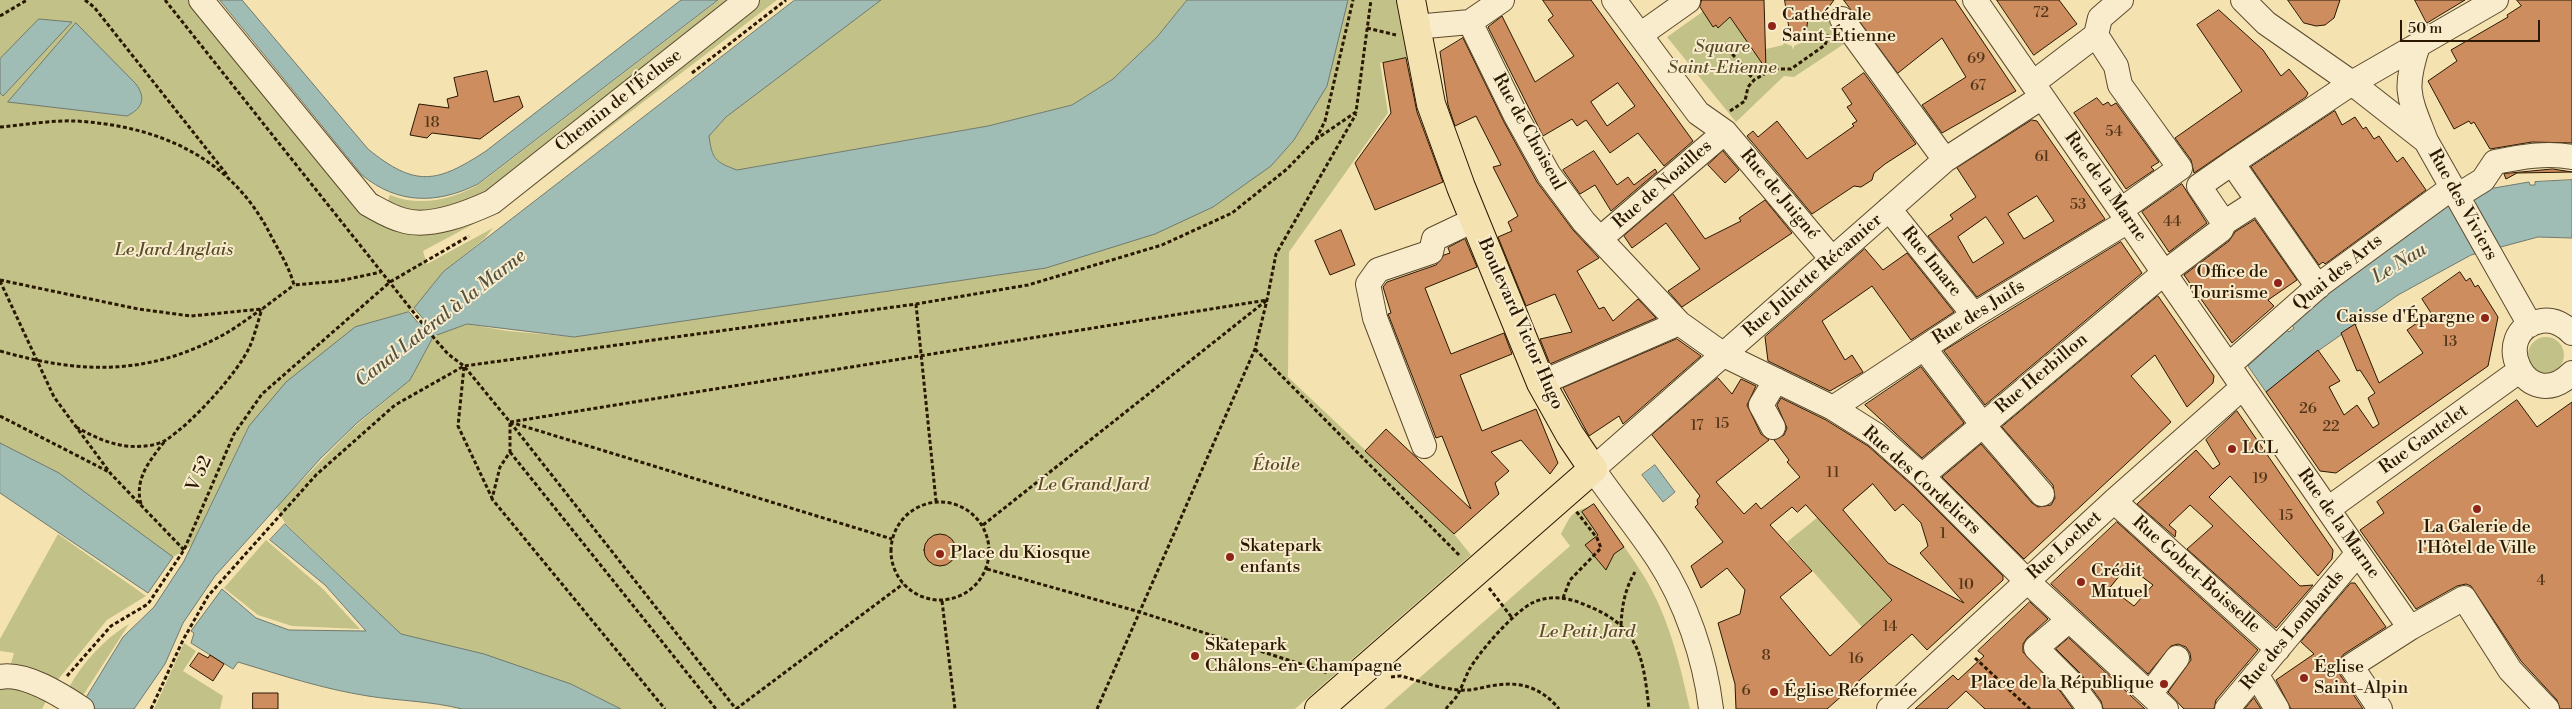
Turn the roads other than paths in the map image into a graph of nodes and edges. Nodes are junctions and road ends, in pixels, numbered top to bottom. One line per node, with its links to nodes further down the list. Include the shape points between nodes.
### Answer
1 (201, 0): 2 (street, Chemin de l'Écluse, via 368,204 404,221 434,221 464,215 492,202)
2 (747, 0)
3 (1411, 0): 13 (main road, Boulevard Victor Hugo)
4 (1502, 0): 12 (street)
5 (1614, 0): 14 (street, Rue de Juigné)
6 (1975, 0): 18 (street, Rue de la Marne)
7 (2121, 0): 15 (street, via 2100,18)
8 (2242, 0): 17 (street, Rue des Viviers, via 2266,23)
9 (2496, 0): 16 (street)
10 (1688, 1): 14 (street)
11 (1842, 19): 22 (street)
12 (1470, 22): 13 (street); 30 (street, Rue de Choiseul, via 1549,175 1584,222)
13 (1407, 32): 28 (main road, Boulevard Victor Hugo)
14 (1640, 35): 19 (street, Rue de Juigné, via 1698,113)
15 (2096, 35): 18 (street, Rue Juliette Récamier); 27 (street, Rue des Juifs, via 2116,66 2120,84 2180,168)
16 (2418, 45): 17 (street); 20 (street, via 2408,94)
17 (2352, 83): 20 (street, Rue des Viviers); 23 (street)
18 (2037, 90): 22 (street, Rue Juliette Récamier); 27 (street, Rue de la Marne)
19 (1727, 122): 30 (street, Rue de Noailles); 31 (street, Rue de Juigné)
20 (2426, 141): 24 (street, Rue des Viviers)
21 (2572, 157): 24 (street, Quai des Arts, via 2539,156 2495,162 2483,180)
22 (1946, 160): 26 (street, Rue Juliette Récamier)
23 (2232, 163): 25 (street); 29 (street, via 2199,186)
24 (2455, 192): 33 (street, Quai des Arts); 36 (street, Rue des Viviers)
25 (2258, 201): 29 (street, Rue Herbillon); 33 (street)
26 (1889, 209): 31 (street, Rue Juliette Récamier); 34 (street, Rue Imare)
27 (2125, 216): 32 (street, Rue de la Marne); 34 (street, Rue des Juifs)
28 (1474, 220): 44 (main road, Boulevard Victor Hugo); 48 (street, via 1434,238 1431,252 1378,270 1368,284 1375,318)
29 (2224, 223): 32 (street, Rue Herbillon, via 2221,230)
30 (1601, 238): 35 (street, Rue de Choiseul)
31 (1832, 259): 39 (street, Rue Juliette Récamier)
32 (2164, 272): 43 (street, Rue de la Marne); 46 (street, Rue Herbillon)
33 (2318, 287): 43 (street, Quai des Arts)
34 (1974, 315): 38 (street, Rue des Juifs)
35 (1679, 323): 39 (street, Rue de Choiseul); 44 (street)
36 (2530, 325): 37 (street, via 2548,320 2566,326); 40 (street, via 2515,346)
37 (2572, 333)
38 (1924, 348): 45 (street, Rue des Juifs); 46 (street)
39 (1724, 355): 42 (street, Rue des Cordeliers); 49 (street, Rue Juliette Récamier)
40 (2519, 371): 41 (street, via 2531,381 2546,386 2556,384); 53 (street, Rue Gantelet)
41 (2572, 373)
42 (1776, 380): 45 (street, Rue des Cordeliers); 47 (street, via 1761,405)
43 (2240, 382): 52 (street, Rue Lochet); 53 (street, Rue de la Marne)
44 (1541, 383): 49 (main road, Boulevard Victor Hugo, via 1570,436)
45 (1833, 408): 50 (street, Rue des Cordeliers, via 1876,435)
46 (1982, 424): 50 (street, Rue Herbillon); 51 (street)
47 (1773, 427)
48 (1424, 446)
49 (1593, 469): 64 (main road); 65 (street, Boulevard Victor Hugo, via 1658,560 1683,607 1700,657)
50 (1922, 476): 55 (street, Rue des Cordeliers)
51 (2042, 494)
52 (2114, 501): 55 (street, Rue Lochet); 58 (street, Rue Gobet-Boisselle)
53 (2328, 509): 54 (street, Rue de la Marne)
54 (2358, 553): 57 (street, Rue de la Marne); 58 (street, Rue des Lombards)
55 (2027, 581): 56 (street, Rue des Cordeliers); 66 (street, Rue Lochet)
56 (2069, 620): 62 (street, Rue des Cordeliers); 67 (street, via 2036,648 2070,682)
57 (2408, 625): 70 (street, via 2351,666); 71 (street, via 2464,598 2510,670)
58 (2278, 649): 60 (street, Rue des Lombards)
59 (2177, 658): 62 (street)
60 (2256, 674): 68 (street, Rue des Lombards); 69 (street)
61 (0, 677): 63 (street, via 10,675 56,692)
62 (2156, 700)
63 (82, 709)
64 (1319, 709)
65 (1710, 709)
66 (1890, 709)
67 (2090, 709)
68 (2227, 709)
69 (2277, 709)
70 (2380, 709)
71 (2547, 709)

